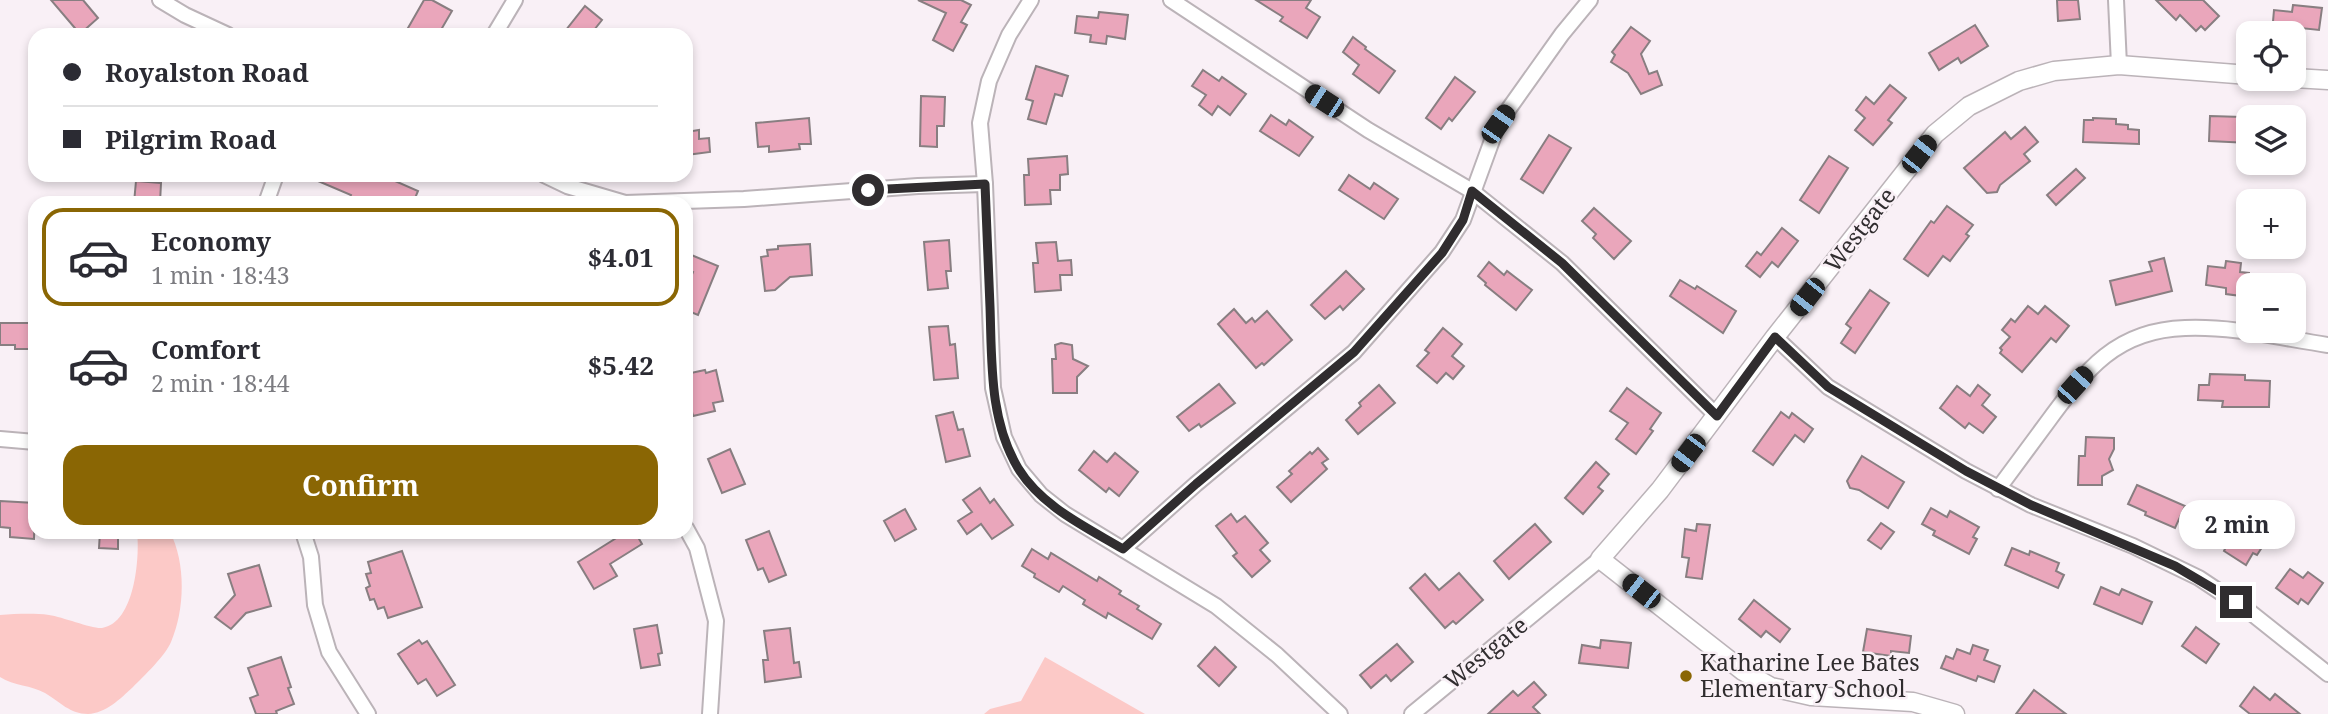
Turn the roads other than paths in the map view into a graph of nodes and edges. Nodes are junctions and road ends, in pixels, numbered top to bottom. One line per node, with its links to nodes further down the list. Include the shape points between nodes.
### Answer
1 (160, 0): 7 (street)
2 (515, 0): 8 (street)
3 (1031, 0): 14 (street, via 989,81 980,123)
4 (1171, 0): 15 (street, via 1368,130)
5 (1590, 0): 15 (street, via 1498,124)
6 (2116, 0): 9 (street)
7 (213, 28)
8 (498, 28)
9 (2119, 65): 10 (street, Westgate); 18 (street, Westgate, via 2054,71 2018,81 1969,106 1935,134)
10 (2236, 74)
11 (2306, 79): 12 (street)
12 (2328, 80)
13 (559, 182): 16 (street)
14 (985, 184): 17 (street); 26 (street, via 993,388 1004,437 1019,469 1041,495)
15 (1472, 191): 20 (street, via 1562,263); 26 (street, via 1463,220 1442,253 1354,352)
16 (601, 196)
17 (693, 201)
18 (1775, 337): 20 (street, Westgate); 23 (street, via 1828,387)
19 (2328, 345): 23 (street, via 2210,328 2161,330 2139,337 2098,360)
20 (1717, 416): 27 (street, Westgate)
21 (0, 439): 22 (street)
22 (28, 441)
23 (1998, 489): 28 (street, via 2199,579 2250,612)
24 (305, 539): 29 (street, via 315,605 329,652)
25 (692, 539): 30 (street, via 716,621)
26 (1123, 549): 31 (street, via 1216,606)
27 (1600, 559): 32 (street, Westgate); 33 (street, via 1743,671 1771,687 1811,696 1913,702)
28 (2328, 674)
29 (368, 714)
30 (710, 714)
31 (1340, 714)
32 (1412, 714)
33 (1955, 714)

